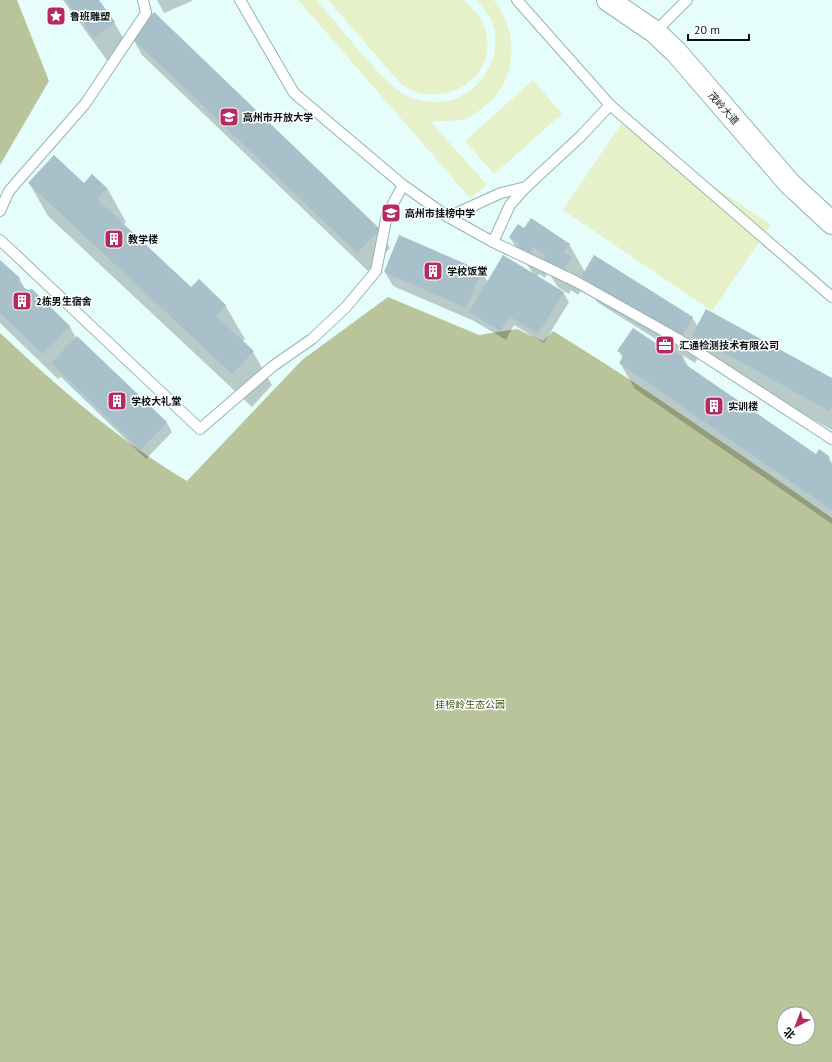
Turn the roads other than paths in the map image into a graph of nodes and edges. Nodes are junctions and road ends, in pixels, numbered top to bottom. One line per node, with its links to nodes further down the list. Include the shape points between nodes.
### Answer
1 (143, 0): 10 (lane, via 146,13 85,104 9,191)
2 (240, 0): 8 (lane, via 294,93)
3 (517, 0): 7 (lane)
4 (608, 0): 6 (street, 茂岭大道)
5 (687, 0): 6 (lane)
6 (655, 32): 12 (street, 茂岭大道, via 676,52 790,184)
7 (610, 105): 9 (lane, via 581,136); 15 (lane)
8 (403, 185): 11 (lane); 13 (lane, via 387,215 376,271 351,301 312,339 273,366 200,429)
9 (526, 186): 11 (lane, via 501,193); 14 (lane, via 510,205)
10 (0, 211)
11 (448, 217): 14 (lane)
12 (832, 223)
13 (0, 240)
14 (493, 242): 16 (lane, via 575,281 678,339)
15 (832, 297)
16 (832, 440)

